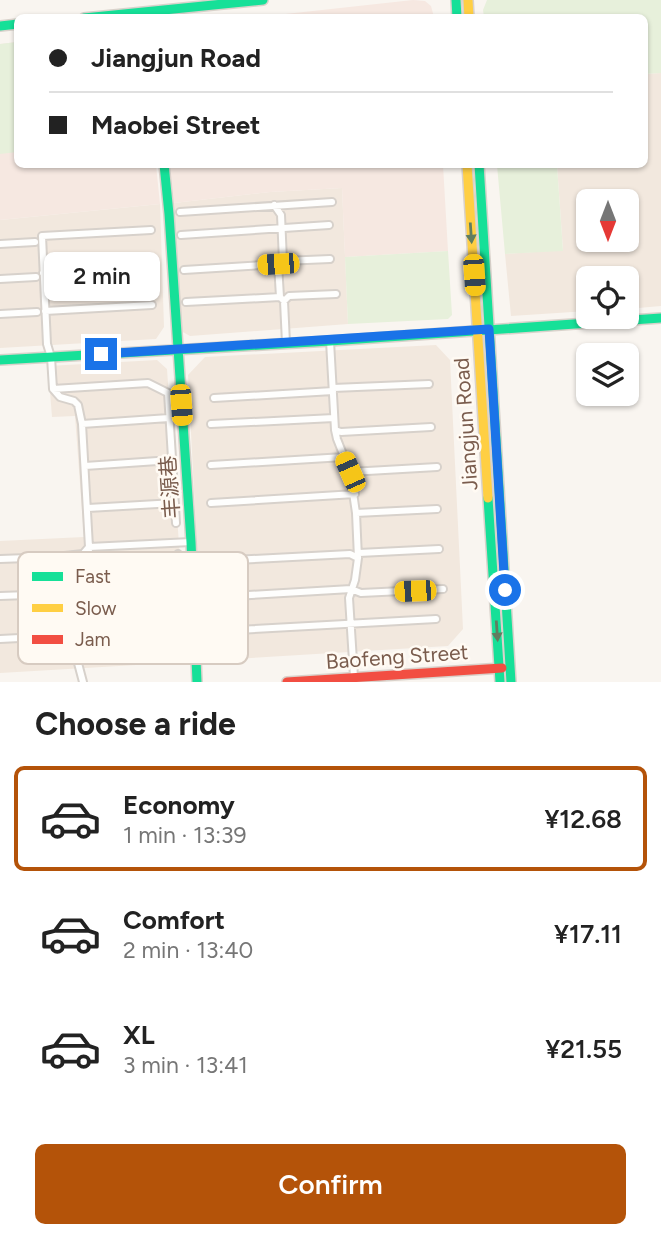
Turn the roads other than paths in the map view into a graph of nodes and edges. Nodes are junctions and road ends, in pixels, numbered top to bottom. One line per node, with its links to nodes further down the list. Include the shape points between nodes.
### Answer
1 (264, 0): 2 (street)
2 (211, 2): 3 (street)
3 (148, 14)
4 (164, 168): 34 (street, 丰源巷)
5 (467, 168): 31 (street, Jiangjun Road, one-way to 31)
6 (479, 168): 30 (street, Jiangjun Road)
7 (332, 201): 8 (street)
8 (274, 205): 9 (street); 11 (street)
9 (180, 212)
10 (329, 225): 11 (street)
11 (282, 228): 13 (street); 17 (street)
12 (150, 230): 20 (street, via 42,236)
13 (181, 234)
14 (35, 242): 15 (street)
15 (0, 244)
16 (330, 259): 17 (street)
17 (281, 263): 19 (street); 23 (street)
18 (153, 266): 20 (street)
19 (184, 270)
20 (40, 275): 21 (street); 26 (street)
21 (0, 279)
22 (336, 294): 23 (street)
23 (282, 299): 24 (street); 33 (street)
24 (186, 302)
25 (152, 305): 26 (street)
26 (45, 311): 35 (street)
27 (37, 312): 28 (street)
28 (0, 314)
29 (661, 318): 30 (street)
30 (489, 329): 31 (street); 82 (street, Jiangjun Road)
31 (478, 330): 32 (street); 81 (street, Jiangjun Road, one-way to 81)
32 (330, 341): 33 (street); 39 (street)
33 (286, 343): 34 (street)
34 (177, 350): 35 (street); 60 (street, 丰源巷)
35 (51, 357): 36 (street); 38 (street)
36 (0, 360)
37 (429, 384): 39 (street)
38 (53, 389): 41 (street, via 148,383 168,393); 43 (street, via 78,405)
39 (333, 390): 40 (street); 42 (street)
40 (214, 398)
41 (169, 418): 43 (street); 48 (street)
42 (334, 418): 44 (street); 46 (street)
43 (82, 424): 50 (street)
44 (211, 425)
45 (431, 427): 46 (street)
46 (335, 430): 47 (street)
47 (344, 457): 49 (street); 52 (street)
48 (172, 460): 50 (street); 54 (street)
49 (211, 465)
50 (85, 466): 56 (street)
51 (437, 467): 52 (street)
52 (350, 472): 53 (street)
53 (355, 495): 55 (street); 58 (street)
54 (174, 503): 56 (street); 59 (street)
55 (211, 503)
56 (88, 508): 61 (street)
57 (437, 509): 58 (street)
58 (356, 513): 66 (street)
59 (176, 523)
60 (191, 542): 61 (street); 65 (street, 丰源巷)
61 (89, 547): 63 (street); 64 (street)
62 (439, 549): 66 (street)
63 (85, 552)
64 (89, 552)
65 (191, 552)
66 (359, 555): 69 (street); 70 (street)
67 (18, 558): 68 (street)
68 (0, 559)
69 (248, 559)
70 (351, 589): 71 (street, via 361,593); 73 (street); 76 (street)
71 (443, 589)
72 (18, 595): 74 (street)
73 (248, 595)
74 (0, 596)
75 (436, 619): 76 (street)
76 (350, 624): 77 (street); 83 (street)
77 (248, 629)
78 (18, 638): 79 (street)
79 (0, 639)
80 (78, 664): 85 (street)
81 (499, 668): 82 (street, Baofeng Street); 84 (street, Baofeng Street); 87 (street, Jiangjun Road)
82 (510, 668): 88 (street, Jiangjun Road)
83 (354, 677): 84 (street, Baofeng Street); 86 (street, Baofeng Street)
84 (380, 679)
85 (83, 681)
86 (287, 681)
87 (500, 681)
88 (511, 681)

